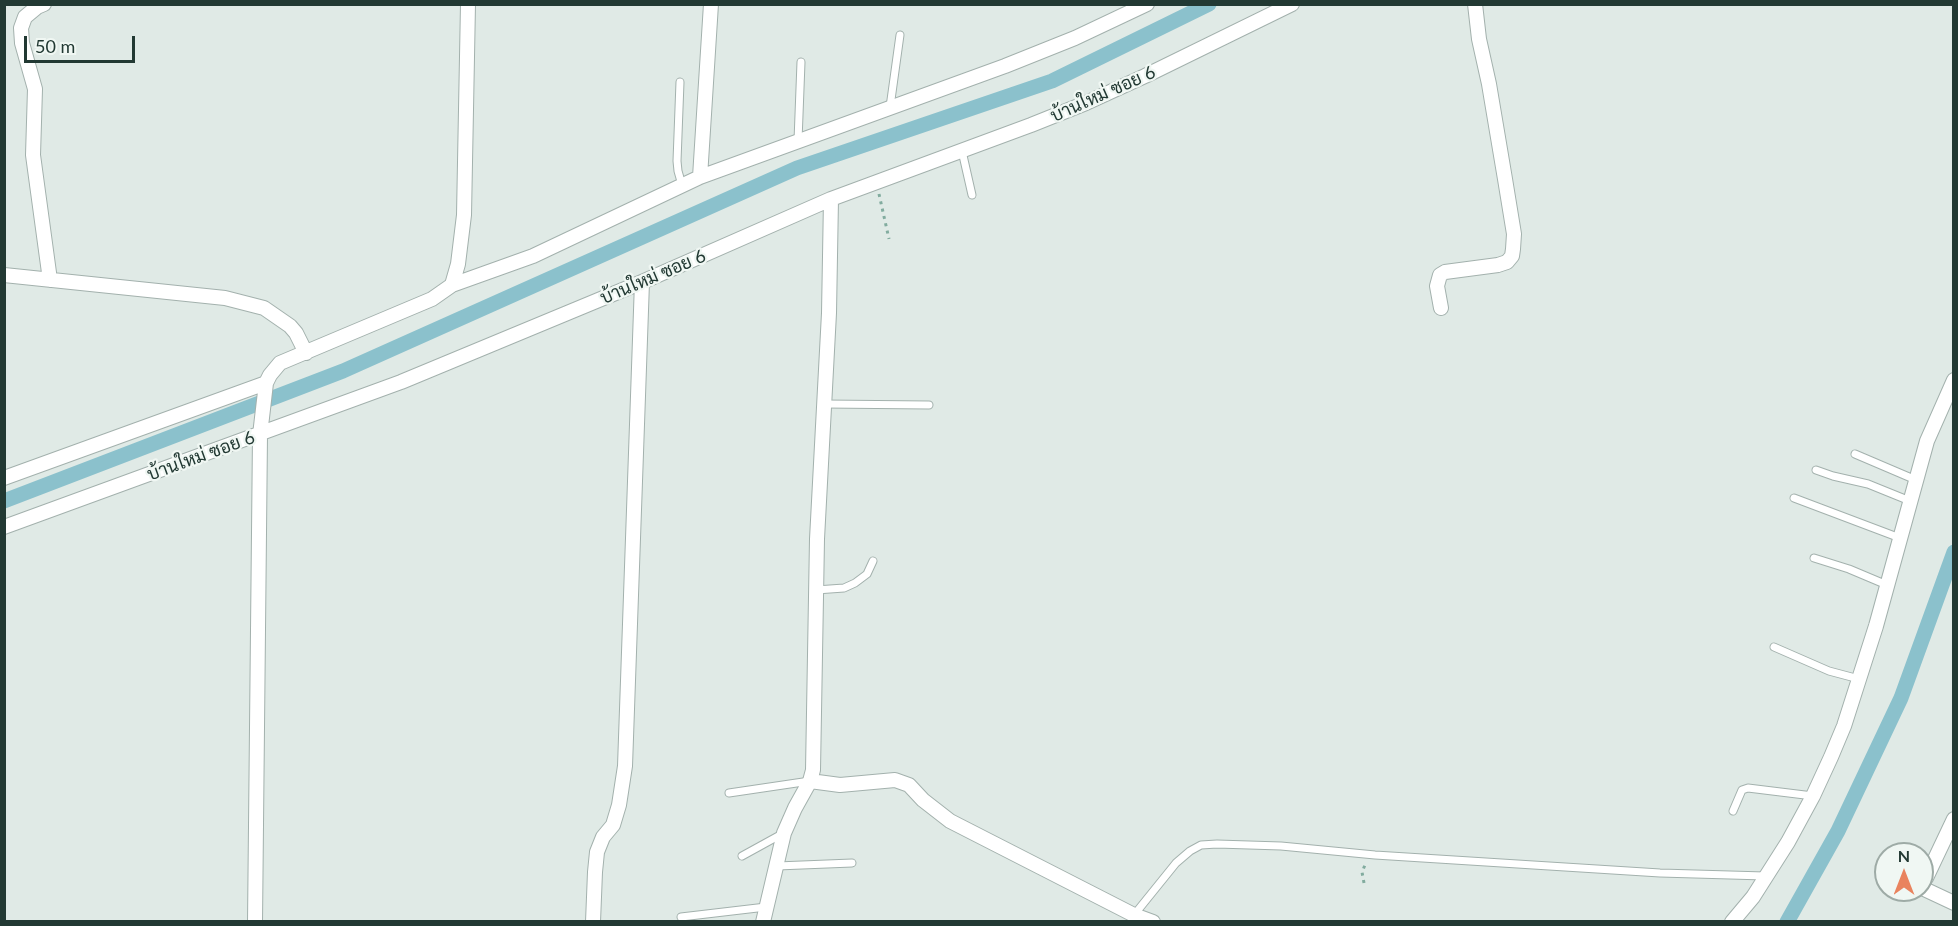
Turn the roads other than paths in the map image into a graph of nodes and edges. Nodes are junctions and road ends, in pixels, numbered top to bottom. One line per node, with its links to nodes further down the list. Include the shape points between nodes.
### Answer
1 (44, 4): 18 (street, via 25,17 21,28 35,89 33,155)
2 (468, 4): 20 (street, via 464,215)
3 (711, 4): 13 (street)
4 (1147, 4): 10 (street, via 1065,42)
5 (1292, 4): 12 (street, บ้านใหม่ ซอย 6, via 1086,103)
6 (1475, 4): 21 (street, via 1514,249 1507,262 1498,266 1440,275 1437,286)
7 (900, 35): 10 (lane)
8 (801, 62): 11 (lane)
9 (680, 82): 14 (lane, via 677,161)
10 (890, 108): 11 (street)
11 (798, 141): 13 (street)
12 (962, 151): 15 (lane); 16 (street, บ้านใหม่ ซอย 6)
13 (700, 177): 14 (street)
14 (682, 185): 20 (street, via 533,256)
15 (972, 195)
16 (831, 200): 19 (street, บ้านใหม่ ซอย 6); 25 (street)
17 (4, 275): 18 (street)
18 (50, 280): 22 (street, via 225,298 264,309 290,326)
19 (642, 282): 27 (street, บ้านใหม่ ซอย 6, via 401,382); 59 (street, via 625,766 614,825 597,852)
20 (452, 285): 22 (street, via 432,299)
21 (1441, 308)
22 (306, 353): 24 (street, via 280,363)
23 (1953, 380): 31 (street, via 1927,441)
24 (265, 388): 27 (street); 30 (street)
25 (824, 404): 26 (lane); 39 (street)
26 (929, 405)
27 (260, 429): 34 (street, บ้านใหม่ ซอย 6); 58 (street)
28 (1855, 454): 31 (lane)
29 (1816, 470): 33 (lane)
30 (4, 478)
31 (1916, 480): 33 (street)
32 (1794, 498): 35 (lane)
33 (1910, 501): 35 (street)
34 (4, 527)
35 (1900, 538): 38 (street)
36 (1814, 558): 38 (lane)
37 (873, 561): 39 (lane, via 867,574 855,583)
38 (1887, 585): 41 (street)
39 (816, 590): 42 (street)
40 (1774, 647): 41 (lane, via 1829,671)
41 (1859, 679): 44 (street, via 1844,726)
42 (810, 781): 43 (lane); 47 (street); 56 (street, via 840,784 895,780 909,785 950,821)
43 (729, 793)
44 (1813, 796): 45 (lane, via 1748,788 1742,790); 52 (street)
45 (1733, 811)
46 (1953, 819): 49 (street)
47 (784, 833): 48 (lane); 51 (street)
48 (742, 856)
49 (1934, 861)
50 (852, 862): 51 (lane)
51 (777, 866): 55 (street)
52 (1766, 876): 56 (lane, via 1660,873 1217,843 1201,845 1176,862); 62 (street)
53 (1934, 890): 54 (street)
54 (1953, 903)
55 (766, 907): 57 (lane); 60 (street)
56 (1134, 915): 61 (street)
57 (681, 917)
58 (255, 921)
59 (593, 921)
60 (763, 921)
61 (1153, 921)
62 (1732, 921)

